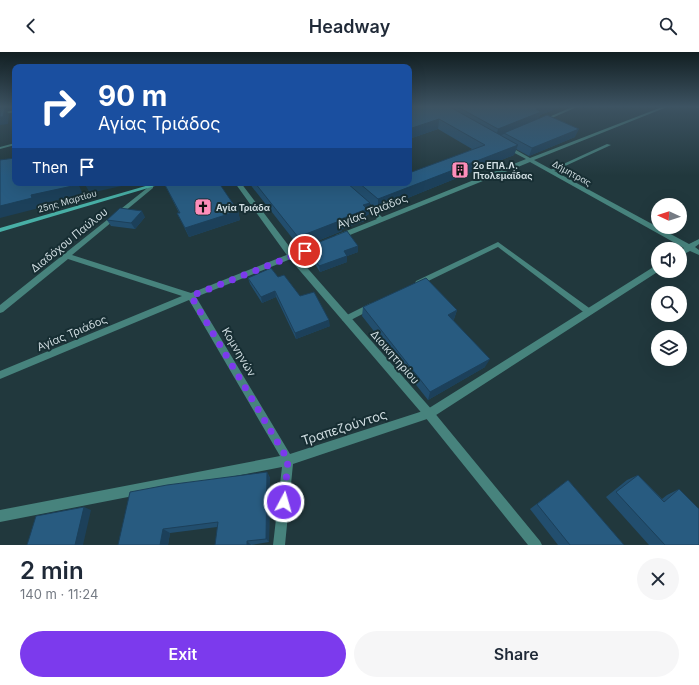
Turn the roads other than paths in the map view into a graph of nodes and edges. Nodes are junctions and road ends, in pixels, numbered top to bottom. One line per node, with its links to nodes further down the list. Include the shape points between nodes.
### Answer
1 (606, 130): 6 (street, Αγίας Τριάδος)
2 (502, 144): 6 (street, Δήμητρας)
3 (12, 145): 5 (lane)
4 (609, 145): 7 (lane)
5 (0, 148)
6 (529, 160): 7 (street, Δήμητρας); 12 (street, Αγίας Τριάδος)
7 (550, 171): 15 (street, Δήμητρας)
8 (147, 186): 13 (main road, 25ης Μαρτίου)
9 (149, 186): 18 (street, Διαδόχου Παύλου)
10 (240, 186): 19 (street, Διοικητηρίου)
11 (358, 198): 12 (street)
12 (381, 219): 19 (street, Αγίας Τριάδος)
13 (0, 230)
14 (699, 241): 15 (street)
15 (690, 248): 16 (street); 17 (street, Δήμητρας)
16 (687, 250)
17 (699, 253)
18 (67, 256): 22 (street); 24 (street, Διαδόχου Παύλου)
19 (292, 256): 22 (street, Αγίας Τριάδος); 26 (street, Διοικητηρίου)
20 (651, 272): 25 (street, Τραπεζούντος)
21 (408, 288): 25 (lane, via 498,244)
22 (191, 296): 27 (street, Αγίας Τριάδος); 29 (street, Κομνηνών)
23 (381, 302): 26 (lane)
24 (0, 310)
25 (589, 312): 28 (street, Τραπεζούντος)
26 (346, 319): 28 (street, Διοικητηρίου)
27 (0, 375)
28 (429, 414): 29 (street, Τραπεζούντος); 32 (street, Διοικητηρίου)
29 (288, 460): 30 (street, Τραπεζούντος); 31 (street)
30 (0, 516)
31 (279, 545)
32 (536, 545)

